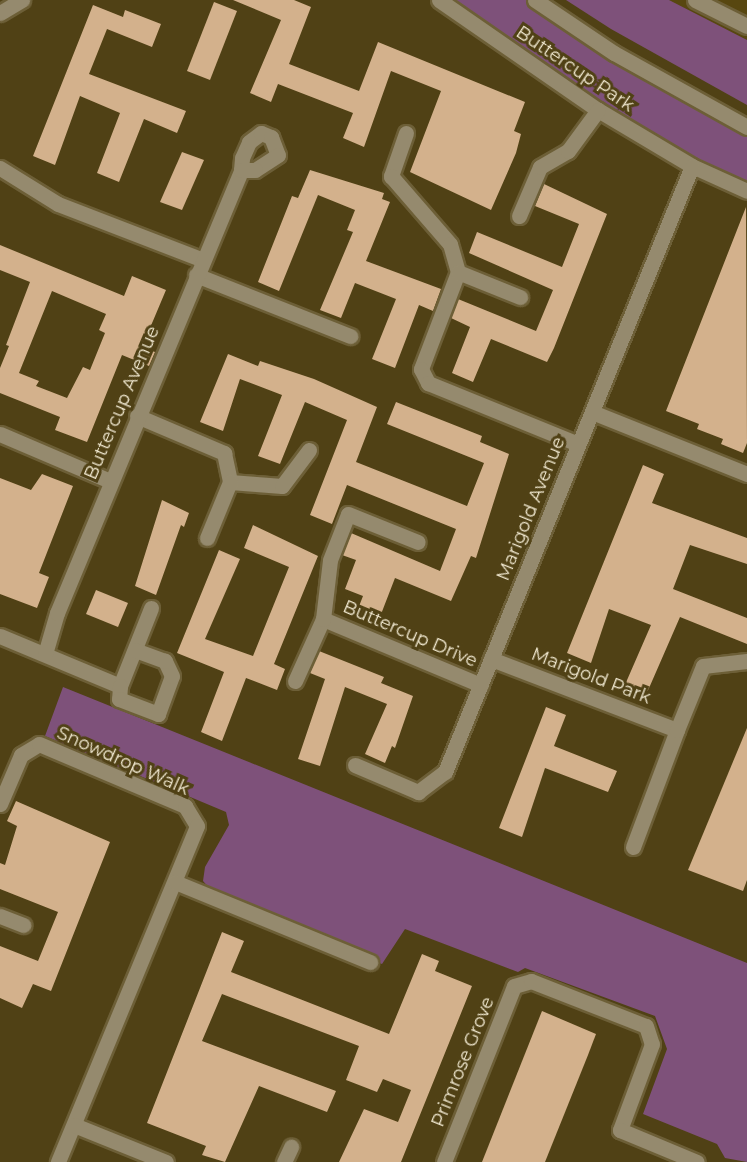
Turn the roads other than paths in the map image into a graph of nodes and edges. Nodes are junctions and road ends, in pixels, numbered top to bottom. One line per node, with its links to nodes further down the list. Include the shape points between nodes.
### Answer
1 (22, 0): 5 (street)
2 (439, 0): 7 (street, Buttercup Park)
3 (535, 0): 8 (street, via 614,53)
4 (695, 0): 6 (street)
5 (0, 13)
6 (747, 26)
7 (598, 110): 10 (street, Buttercup Park); 14 (street, via 568,151 540,167)
8 (747, 127)
9 (406, 133): 16 (street, via 391,176 450,244)
10 (693, 166): 13 (street, Buttercup Park); 20 (street, Marigold Avenue)
11 (0, 168): 15 (street, via 58,204)
12 (241, 170): 15 (street, Buttercup Avenue)
13 (747, 191)
14 (519, 216)
15 (203, 260): 17 (street, Buttercup Avenue)
16 (458, 272): 18 (street); 23 (street, via 421,369 428,383)
17 (196, 275): 19 (street); 21 (street, Buttercup Avenue)
18 (520, 297)
19 (350, 336)
20 (592, 412): 23 (street, Marigold Avenue); 25 (street)
21 (137, 416): 26 (street, Buttercup Avenue); 27 (street, via 224,453)
22 (0, 434): 26 (street)
23 (578, 444): 35 (street, Marigold Avenue)
24 (309, 450): 27 (street, via 282,486)
25 (747, 474)
26 (110, 481): 34 (street, Buttercup Avenue)
27 (230, 482): 28 (street)
28 (207, 538)
29 (418, 542): 31 (street, Buttercup Drive, via 348,514 330,560)
30 (151, 608): 33 (street)
31 (323, 619): 37 (street, Buttercup Drive); 38 (street, Buttercup Drive)
32 (0, 636): 34 (street)
33 (135, 650): 39 (street); 39 (street, via 165,661 172,676 158,714 119,699)
34 (45, 654): 39 (street)
35 (491, 659): 38 (street, Marigold Avenue); 40 (street, Marigold Park)
36 (747, 661): 40 (street, via 703,666)
37 (295, 681)
38 (481, 685): 41 (street, Marigold Avenue, via 445,772 417,792)
39 (120, 686)
40 (677, 730): 43 (street)
41 (355, 765)
42 (0, 804): 44 (street, Snowdrop Walk, via 21,755 39,744 185,806 197,826)
43 (633, 847)
44 (175, 882): 47 (street); 48 (street, Snowdrop Walk)
45 (0, 916): 46 (street)
46 (23, 925)
47 (370, 962)
48 (74, 1125): 50 (street, Snowdrop Walk); 51 (street)
49 (291, 1147): 52 (street)
50 (58, 1162)
51 (166, 1162)
52 (284, 1162)
53 (444, 1162): 54 (street, Primrose Grove, via 514,986 531,981 646,1026 652,1044 620,1130)
54 (698, 1162)

